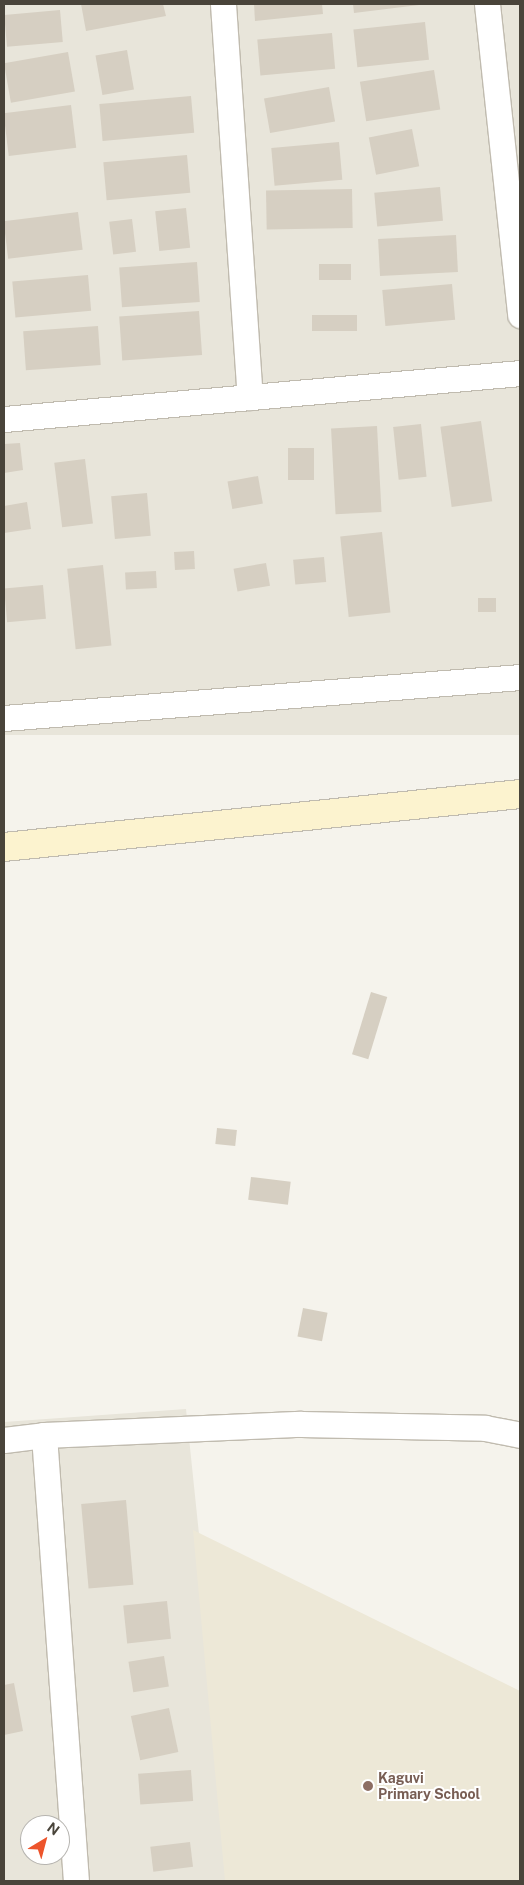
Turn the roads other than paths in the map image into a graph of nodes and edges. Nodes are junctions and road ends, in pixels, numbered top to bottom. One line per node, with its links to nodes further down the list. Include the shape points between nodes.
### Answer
1 (222, 4): 5 (street)
2 (487, 4): 3 (street)
3 (520, 315)
4 (520, 373): 5 (street)
5 (250, 397): 6 (street)
6 (4, 419)
7 (520, 677): 8 (street)
8 (4, 718)
9 (520, 794): 10 (street)
10 (4, 847)
11 (520, 1435): 12 (street, via 485,1428 302,1424)
12 (44, 1436): 13 (street); 14 (street)
13 (4, 1440)
14 (76, 1881)

